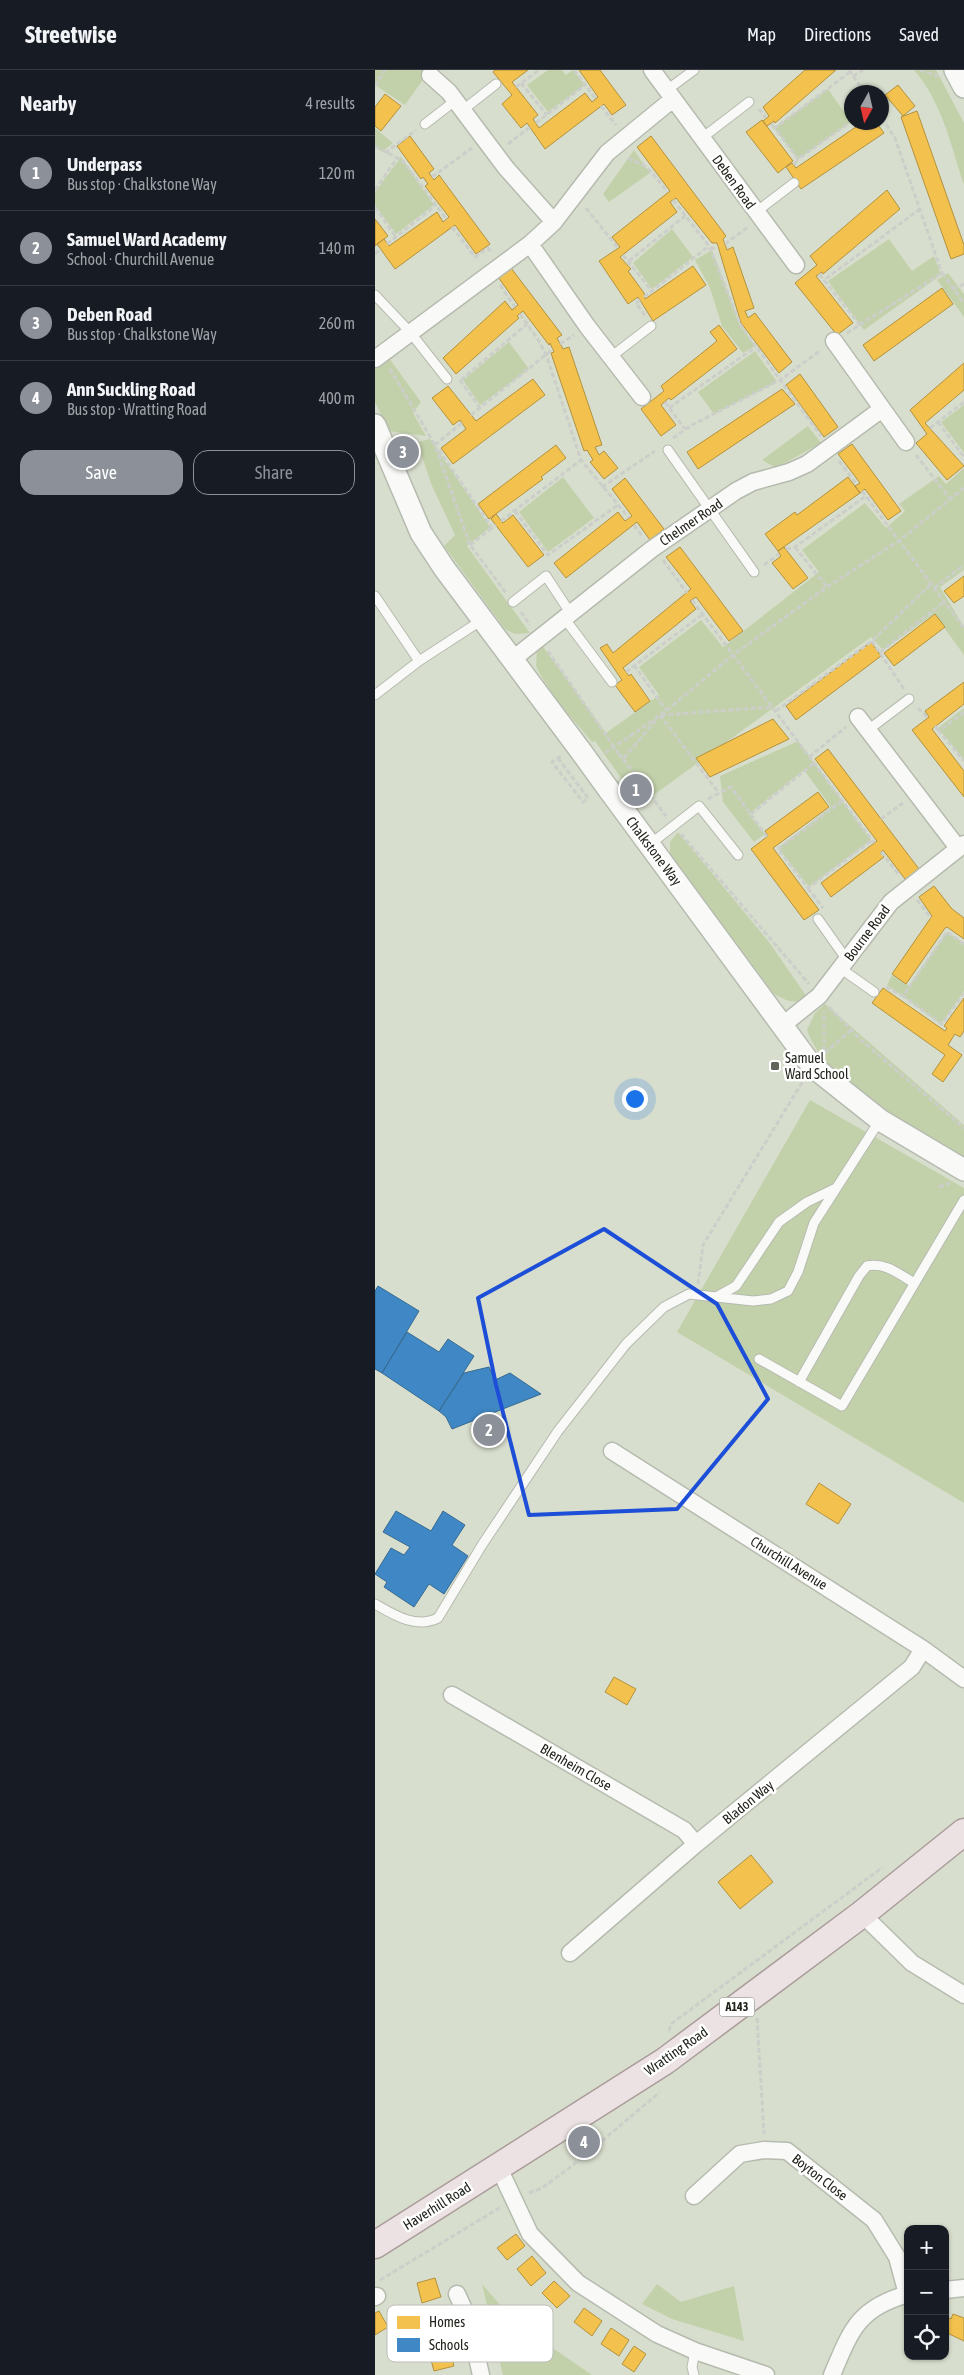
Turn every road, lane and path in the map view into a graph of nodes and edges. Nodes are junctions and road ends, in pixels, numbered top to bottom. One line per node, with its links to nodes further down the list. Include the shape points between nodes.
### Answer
1 (385, 70): 14 (path)
2 (539, 70): 10 (path)
3 (574, 70): 12 (path)
4 (652, 70): 17 (street, Deben Road)
5 (694, 70): 17 (lane)
6 (863, 70): 8 (path)
7 (955, 70): 16 (street)
8 (851, 73): 13 (path); 28 (path)
9 (430, 75): 20 (street)
10 (521, 82): 15 (path); 22 (path)
11 (496, 84): 20 (lane)
12 (585, 85): 18 (path); 22 (path)
13 (859, 85)
14 (375, 86)
15 (515, 87)
16 (964, 87)
17 (670, 94): 30 (street); 31 (street, Deben Road)
18 (596, 99)
19 (749, 102): 31 (lane)
20 (459, 105): 23 (lane); 32 (street)
21 (601, 106): 30 (path)
22 (547, 115): 24 (path)
23 (425, 124): 35 (path)
24 (536, 124)
25 (771, 124): 28 (path)
26 (844, 126): 38 (path)
27 (530, 128): 36 (path)
28 (775, 128): 38 (path)
29 (889, 129): 50 (path, via 895,138)
30 (625, 138): 34 (street)
31 (702, 138): 51 (street, Deben Road)
32 (485, 139): 36 (street); 40 (path)
33 (375, 146): 35 (path)
34 (610, 150): 45 (path, via 647,167); 46 (street)
35 (385, 153): 37 (path)
36 (496, 154): 54 (street)
37 (397, 158): 43 (path); 44 (path)
38 (798, 158): 39 (path)
39 (794, 165)
40 (432, 177)
41 (426, 181): 43 (path)
42 (794, 183): 51 (lane)
43 (421, 185): 48 (path)
44 (375, 190)
45 (668, 192)
46 (575, 194): 54 (street); 63 (path)
47 (673, 200): 52 (path)
48 (436, 205): 53 (path); 57 (path)
49 (375, 207): 57 (path)
50 (919, 209): 70 (path); 72 (path)
51 (756, 212): 68 (street, Deben Road)
52 (685, 216): 61 (path); 67 (path)
53 (447, 220)
54 (554, 222): 59 (street)
55 (452, 227): 69 (path, via 475,257 488,248)
56 (745, 228): 60 (path)
57 (396, 237): 58 (path)
58 (387, 244)
59 (530, 244): 69 (street); 90 (street)
60 (725, 244)
61 (710, 247): 62 (path); 75 (path); 87 (path, via 741,326)
62 (718, 247)
63 (618, 248)
64 (381, 249): 65 (path)
65 (375, 254)
66 (623, 255): 67 (path)
67 (629, 261): 75 (path)
68 (796, 265)
69 (495, 269): 80 (path); 85 (street)
70 (942, 273): 74 (path); 83 (path)
71 (819, 274): 72 (path)
72 (824, 280): 83 (path)
73 (964, 284): 74 (path)
74 (953, 289): 79 (path)
75 (652, 290): 77 (path)
76 (375, 295): 85 (lane)
77 (644, 297)
78 (640, 300): 84 (path, via 636,303)
79 (964, 303)
80 (515, 307)
81 (520, 314): 82 (path)
82 (527, 324): 89 (path); 93 (path)
83 (860, 325): 86 (path)
84 (651, 326): 90 (lane)
85 (410, 332): 91 (street); 92 (lane)
86 (834, 341): 94 (path); 100 (street)
87 (756, 347): 94 (path); 99 (path)
88 (553, 349): 89 (path)
89 (546, 354): 98 (path); 114 (path)
90 (612, 356): 95 (street)
91 (379, 357): 109 (path)
92 (447, 379): 93 (path)
93 (461, 380): 98 (path)
94 (780, 380): 106 (path); 110 (path)
95 (642, 397)
96 (665, 402): 99 (path)
97 (964, 402): 102 (path)
98 (481, 408): 101 (path)
99 (669, 408): 106 (path)
100 (882, 409): 108 (street); 110 (street, Chelmer Road)
101 (471, 415)
102 (938, 422): 105 (path); 113 (path)
103 (462, 423): 109 (path)
104 (375, 425): 145 (street, Chalkstone Way, via 421,533)
105 (930, 428)
106 (685, 429): 107 (path)
107 (672, 439)
108 (906, 442): 120 (path)
109 (435, 445): 127 (path); 129 (path)
110 (829, 448): 115 (path); 122 (street, Chelmer Road, via 798,468 753,482)
111 (657, 449): 116 (path)
112 (668, 450): 122 (lane)
113 (964, 457)
114 (581, 460): 116 (path); 123 (path)
115 (857, 485)
116 (602, 487): 121 (path)
117 (964, 488): 120 (path)
118 (862, 491): 119 (path)
119 (866, 496): 128 (path); 131 (path)
120 (950, 499): 128 (path)
121 (618, 505): 123 (path, via 548,555); 124 (path)
122 (709, 510): 130 (street, Chelmer Road); 135 (lane)
123 (515, 511): 125 (path)
124 (629, 518)
125 (501, 521)
126 (496, 525): 127 (path)
127 (491, 528): 129 (path)
128 (900, 540): 136 (path); 137 (path)
129 (470, 545): 141 (path)
130 (654, 547): 138 (path); 144 (street, Chelmer Road)
131 (795, 547): 132 (path); 137 (path)
132 (786, 549)
133 (779, 554): 135 (path)
134 (964, 565): 136 (path)
135 (754, 572)
136 (933, 586): 142 (path); 148 (path)
137 (827, 587): 150 (path)
138 (687, 592)
139 (375, 596): 152 (lane)
140 (693, 600): 143 (path)
141 (513, 602): 144 (lane, via 546,576); 147 (path)
142 (944, 602): 146 (path); 149 (path)
143 (703, 614): 150 (path); 153 (path)
144 (568, 616): 147 (street, Chelmer Road); 155 (lane)
145 (482, 620): 151 (street, Chalkstone Way); 152 (lane)
146 (964, 628)
147 (540, 639): 151 (street, Chelmer Road); 171 (path, bridge)
148 (872, 641): 149 (path); 160 (path)
149 (881, 652): 157 (path)
150 (733, 655): 158 (path); 159 (path)
151 (513, 659): 168 (street, Chalkstone Way)
152 (419, 661): 156 (lane)
153 (634, 665): 154 (path); 159 (path)
154 (626, 672)
155 (612, 682)
156 (375, 695)
157 (909, 698): 163 (path); 164 (lane)
158 (772, 707): 160 (path); 162 (path)
159 (667, 710): 162 (path)
160 (775, 711): 169 (path)
161 (964, 712): 166 (path)
162 (661, 715): 167 (path); 171 (path); 175 (path)
163 (928, 718)
164 (863, 723): 169 (path); 176 (street, Bourne Road)
165 (935, 726): 166 (path)
166 (939, 731): 172 (path)
167 (603, 754)
168 (575, 757): 170 (path); 174 (path); 183 (street, Chalkstone Way, bridge, via 609,790)
169 (809, 757): 173 (path)
170 (558, 758): 174 (path); 174 (path, via 552,762 583,802 588,798)
171 (623, 759): 181 (path)
172 (964, 761)
173 (814, 763): 177 (path); 179 (path)
174 (571, 776)
175 (718, 792): 178 (path); 179 (path, via 731,787)
176 (915, 793): 180 (path); 184 (street, Bourne Road)
177 (842, 801): 187 (path, via 777,848); 187 (path, via 873,841)
178 (699, 806): 181 (lane); 186 (lane)
179 (751, 814): 182 (path)
180 (881, 819)
181 (674, 826): 183 (lane); 194 (path)
182 (767, 837)
183 (649, 845): 195 (street, Chalkstone Way)
184 (961, 846): 188 (street, Bourne Road)
185 (881, 852): 188 (path)
186 (738, 855)
187 (808, 888): 189 (path, via 823,908)
188 (908, 888): 191 (street, Bourne Road, via 891,902)
189 (818, 919): 191 (lane)
190 (964, 944): 193 (path, via 946,931 903,996 942,1024)
191 (843, 964): 192 (lane); 194 (street, Bourne Road)
192 (874, 992)
193 (964, 993)
194 (819, 996): 195 (street, Bourne Road)
195 (783, 1024): 197 (street, Chalkstone Way)
196 (851, 1030): 197 (path); 197 (path, via 825,1002); 199 (path)
197 (818, 1060): 198 (street, Chalkstone Way); 204 (path, via 703,1245)
198 (880, 1120): 200 (street, Chalkstone Way); 201 (lane)
199 (964, 1128)
200 (964, 1170)
201 (837, 1188): 205 (lane, via 807,1202 779,1222 736,1286); 205 (lane, via 814,1223 789,1291 771,1300)
202 (964, 1200): 203 (lane)
203 (914, 1283): 207 (lane, via 889,1268 875,1264 867,1266); 207 (lane, via 843,1406)
204 (697, 1295): 205 (lane); 209 (lane, via 689,1294 665,1307 626,1344 559,1430 482,1545 438,1618 427,1624 399,1618)
205 (717, 1296)
206 (759, 1359): 207 (lane)
207 (799, 1382)
208 (612, 1451): 210 (street, Churchill Avenue)
209 (375, 1604)
210 (923, 1649): 211 (street, Churchill Avenue); 214 (street, Bladon Way, via 912,1667)
211 (964, 1679)
212 (452, 1695): 214 (street, Blenheim Close, via 684,1830)
213 (964, 1832): 216 (main road, Wratting Road / A143)
214 (696, 1844): 217 (street, Bladon Way)
215 (885, 1866): 220 (path, via 671,2024)
216 (862, 1914): 218 (main road, Wratting Road / A143); 219 (street, via 912,1962)
217 (570, 1953)
218 (755, 1993): 221 (path); 222 (main road, Wratting Road / A143, via 665,2061)
219 (964, 1995)
220 (668, 2038)
221 (765, 2150): 223 (street, Boyton Close, via 740,2154); 225 (street, Boyton Close, via 787,2151 874,2220 897,2257)
222 (499, 2168): 224 (main road, Haverhill Road / A143); 231 (street, via 530,2234 578,2284 657,2334)
223 (694, 2196)
224 (375, 2244)
225 (904, 2283)
226 (964, 2288): 227 (street)
227 (949, 2290)
228 (457, 2294): 230 (street)
229 (904, 2295): 236 (street, Boyton Close, via 876,2305 852,2330)
230 (462, 2305)
231 (695, 2351): 234 (lane); 235 (street)
232 (478, 2362): 233 (street)
233 (481, 2375)
234 (694, 2375)
235 (766, 2375)
236 (833, 2375)

